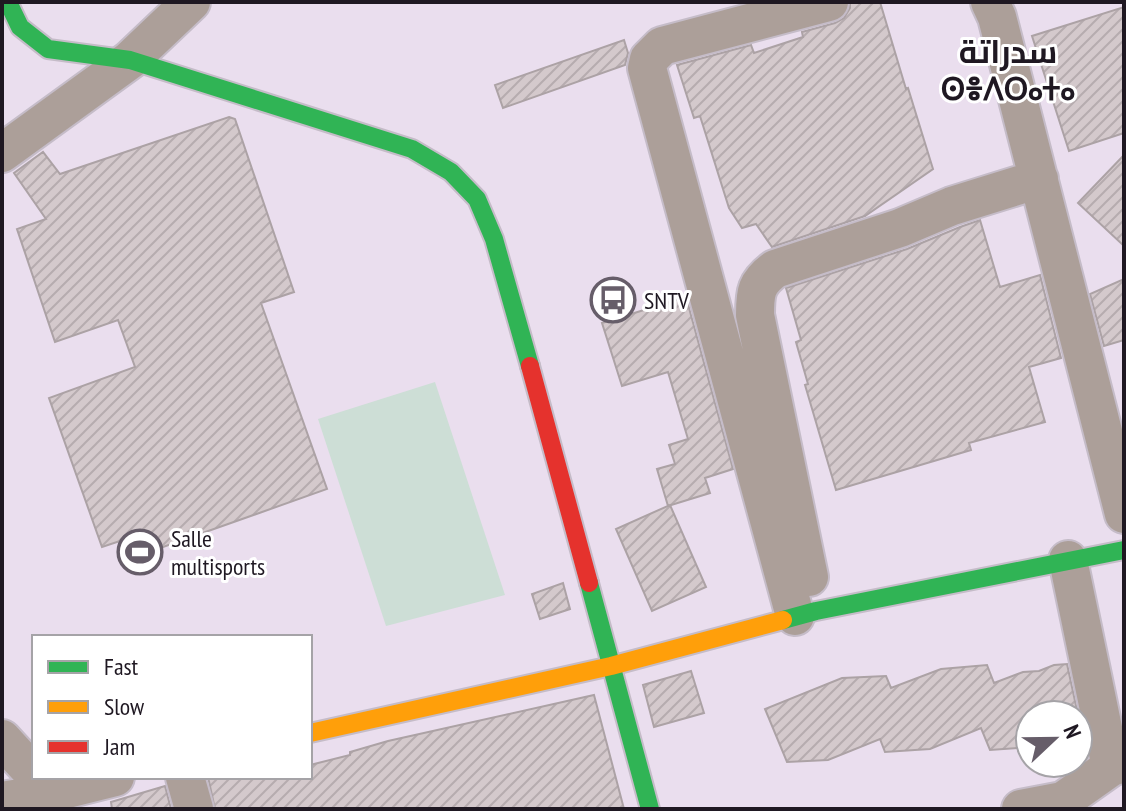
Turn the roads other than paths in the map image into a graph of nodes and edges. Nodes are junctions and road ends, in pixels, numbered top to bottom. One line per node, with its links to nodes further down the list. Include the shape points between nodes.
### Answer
1 (8, 2): 5 (street, via 20,27 48,49)
2 (191, 2): 5 (street)
3 (829, 2): 11 (street, via 662,46 647,68)
4 (990, 2): 7 (street)
5 (130, 60): 6 (street); 12 (street, via 412,149 451,172 477,199 494,239)
6 (2, 153)
7 (1039, 179): 8 (street); 11 (street, via 775,269 757,287 755,315)
8 (1124, 514)
9 (1124, 550): 10 (street)
10 (1068, 560): 11 (street); 15 (street)
11 (805, 614): 12 (street)
12 (611, 666): 13 (street); 23 (street)
13 (312, 733)
14 (2, 739): 16 (street)
15 (1117, 765): 21 (street)
16 (32, 774)
17 (102, 779): 19 (street)
18 (186, 779): 22 (street)
19 (44, 788): 20 (street)
20 (2, 801)
21 (1064, 805): 24 (street)
22 (194, 809)
23 (650, 809)
24 (1021, 809)

